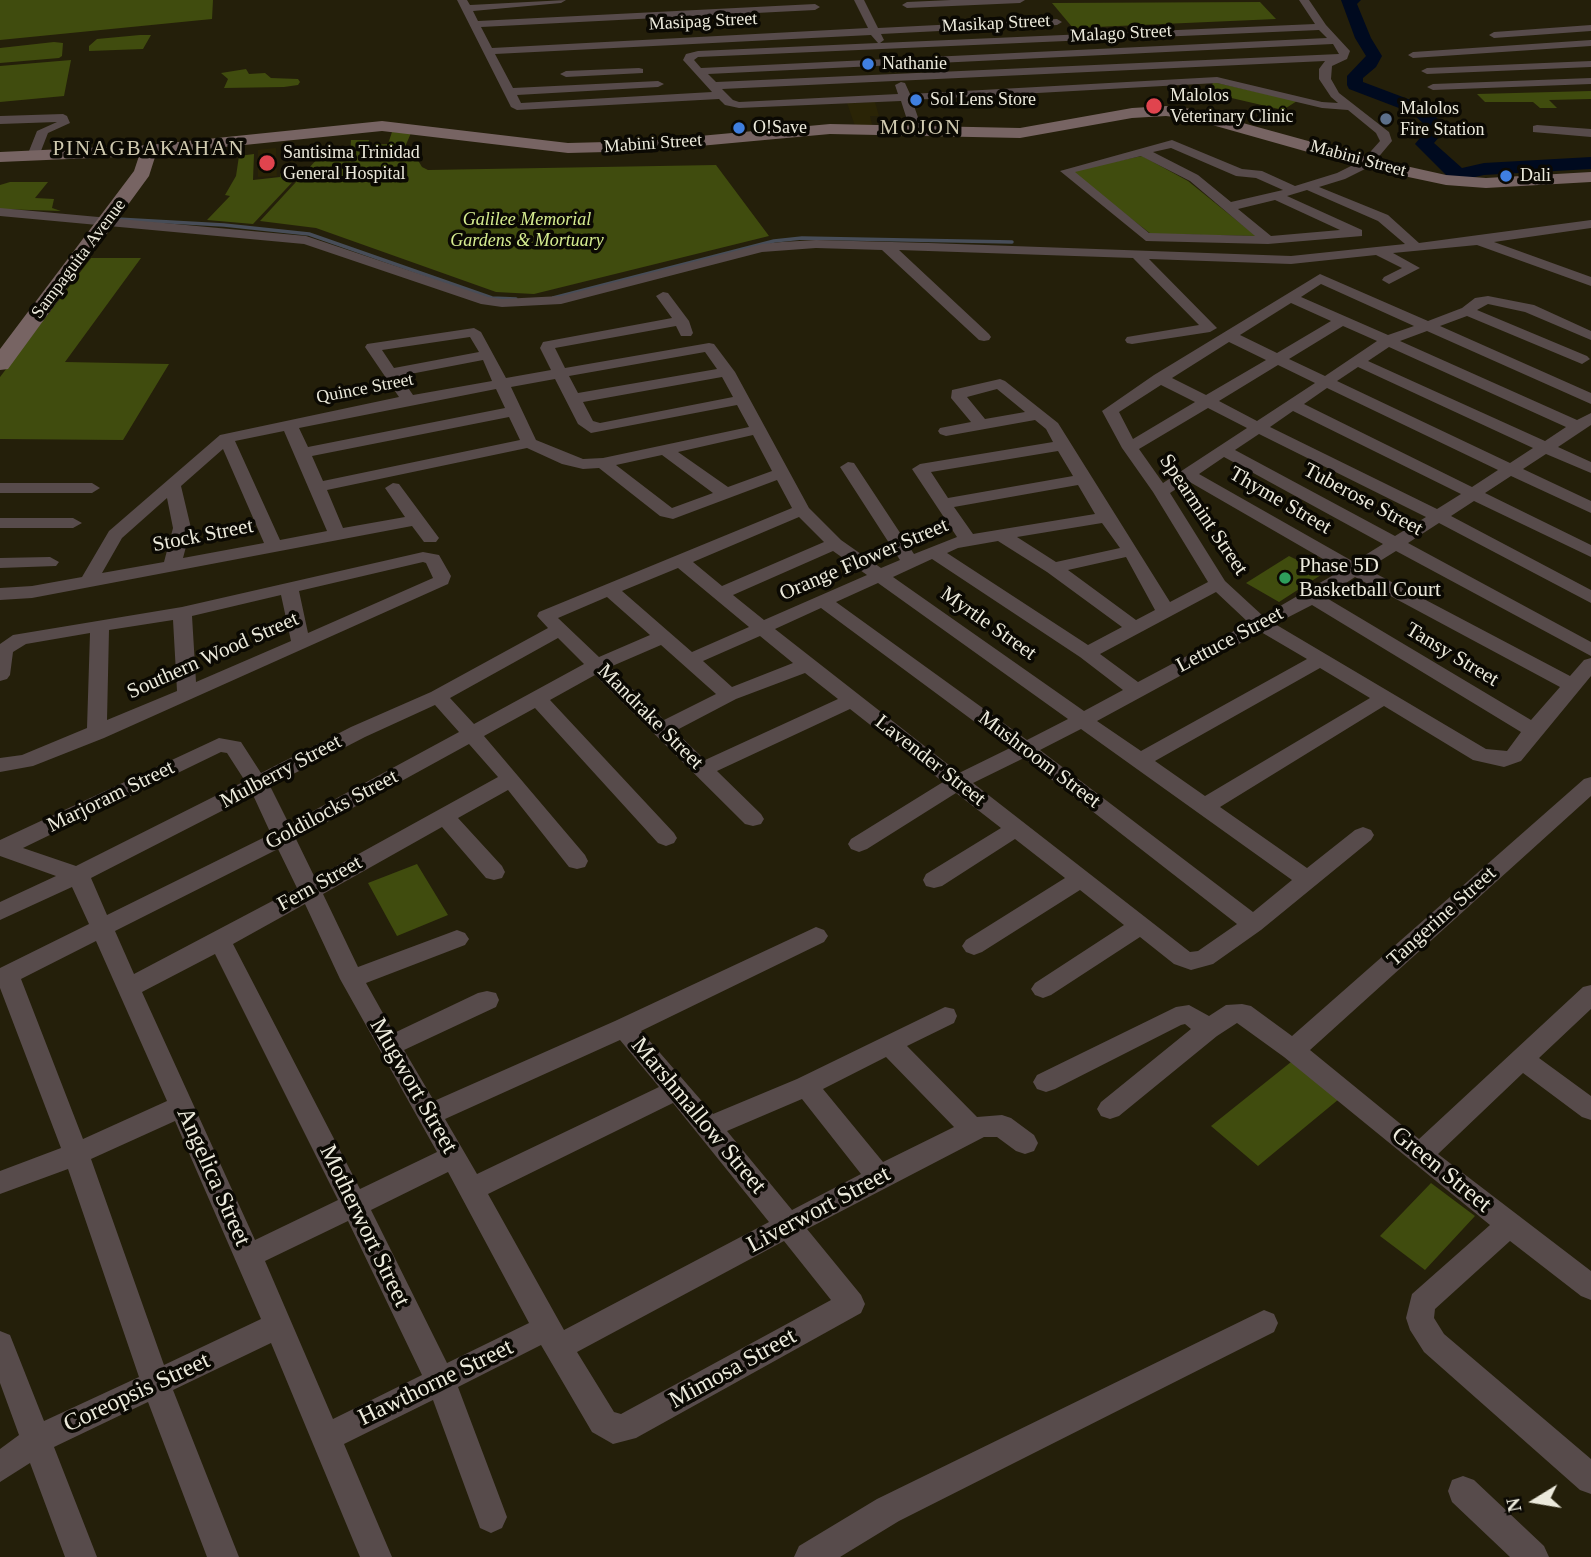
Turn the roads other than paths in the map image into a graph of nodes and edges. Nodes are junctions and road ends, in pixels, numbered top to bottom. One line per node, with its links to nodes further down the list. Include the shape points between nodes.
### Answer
1 (561, 0): 7 (street)
2 (729, 0): 10 (street, via 657,4)
3 (859, 0): 23 (street)
4 (1020, 0): 6 (street)
5 (1304, 0): 19 (street)
6 (905, 3): 12 (street)
7 (465, 4): 17 (street)
8 (813, 4): 10 (street); 25 (street)
9 (1026, 11): 12 (street)
10 (660, 15): 17 (street, via 624,12); 18 (street)
11 (1579, 15): 16 (street)
12 (913, 16): 21 (street)
13 (1551, 19): 22 (street)
14 (1057, 22): 21 (street, Masipag Street)
15 (1524, 22): 24 (street)
16 (1591, 22)
17 (475, 24): 26 (street)
18 (663, 27): 26 (street); 28 (street)
19 (1322, 27): 29 (street); 32 (street, Masikap Street)
20 (1591, 28): 22 (street)
21 (920, 29): 23 (street, Masipag Street)
22 (1572, 29): 24 (street); 30 (street)
23 (874, 31): 25 (street, Masipag Street); 32 (street)
24 (1539, 32): 27 (street)
25 (827, 34): 28 (street, Masipag Street)
26 (481, 36): 33 (street)
27 (1486, 36)
28 (669, 41): 31 (street, Masipag Street)
29 (1336, 41): 35 (street, via 1345,51); 37 (street, Malago Street)
30 (1591, 41): 34 (street)
31 (629, 43): 33 (street, Masipag Street); 40 (street)
32 (883, 47): 37 (street); 41 (street, Masikap Street, via 690,56 688,60)
33 (488, 51): 39 (street)
34 (1413, 55)
35 (1343, 57): 44 (street); 52 (street, via 1328,65 1325,79)
36 (508, 64): 39 (street)
37 (891, 64): 41 (street, Malago Street); 44 (street)
38 (1591, 64): 42 (street)
39 (495, 65): 49 (street)
40 (648, 70): 43 (street); 46 (street)
41 (699, 71): 48 (street)
42 (1427, 71)
43 (566, 74)
44 (899, 79): 48 (street); 50 (street)
45 (1591, 81): 47 (street)
46 (658, 84): 49 (street); 51 (street)
47 (1433, 87)
48 (717, 90): 50 (street, via 729,103 739,105); 51 (street)
49 (510, 92): 51 (street, via 515,106 520,107)
50 (907, 97): 52 (street, via 1217,80); 54 (street)
51 (668, 99)
52 (1348, 107): 61 (street, via 1385,135 1386,141)
53 (0, 120): 59 (street, via 63,118 64,123 43,131)
54 (916, 129): 57 (main road, Mabini Street, via 830,129 645,146 568,148 382,126); 61 (main road, Mabini Street, via 1020,133 1166,111 1192,114)
55 (1537, 130): 56 (street)
56 (1591, 133)
57 (149, 150): 59 (main road, Mabini Street); 67 (main road, Sampaguita Avenue, via 143,172)
58 (1140, 151): 63 (street, via 1176,145 1240,173); 65 (street, via 1194,178); 72 (street, via 1067,169 1066,173)
59 (33, 156): 60 (main road, Mabini Street)
60 (0, 157)
61 (1367, 163): 62 (main road, Mabini Street, via 1471,183); 63 (street)
62 (1591, 177)
63 (1300, 188): 64 (street); 69 (street, via 1376,215)
64 (1276, 196): 65 (street); 71 (street)
65 (1230, 206): 74 (street)
66 (2, 215): 67 (street)
67 (106, 222): 76 (street, via 306,240 502,303 561,300 762,248); 99 (main road, Sampaguita Avenue)
68 (1591, 224): 70 (street)
69 (1397, 230): 71 (street); 77 (street)
70 (1554, 230): 73 (street); 75 (street)
71 (1357, 233): 74 (street)
72 (1146, 237): 74 (street); 80 (street)
73 (1591, 237)
74 (1268, 240)
75 (1478, 241): 77 (street); 82 (street)
76 (886, 246): 79 (street); 91 (street)
77 (1416, 247): 78 (street)
78 (1377, 251): 80 (street, via 1291,260); 81 (street, via 1413,268)
79 (1136, 254): 80 (street); 92 (street, via 1210,328)
80 (1158, 254)
81 (1389, 280)
82 (1591, 282)
83 (663, 296): 87 (street, Myrtle Street)
84 (1292, 298): 86 (street); 88 (street, via 1320,278); 89 (street)
85 (1467, 311): 88 (street); 90 (street, via 1485,300 1516,305); 96 (street)
86 (1343, 320): 93 (street); 97 (street)
87 (682, 321): 94 (street, Myrtle Street); 100 (street, via 548,345)
88 (1429, 326): 93 (street); 103 (street)
89 (1229, 336): 97 (street); 104 (street)
90 (1591, 336)
91 (984, 337)
92 (1132, 340)
93 (1389, 340): 98 (street); 115 (street)
94 (700, 347): 100 (street, Quince Street); 101 (street, Myrtle Street)
95 (488, 355): 102 (street); 102 (street, via 474,332 372,347); 106 (street)
96 (1586, 357): 103 (street)
97 (1278, 359): 105 (street); 111 (street)
98 (1357, 361): 105 (street); 124 (street)
99 (0, 364)
100 (559, 372): 106 (street, Quince Street); 107 (street)
101 (727, 372): 107 (street); 110 (street, Myrtle Street)
102 (389, 373): 109 (street)
103 (1542, 376): 108 (street)
104 (1159, 379): 111 (street); 125 (street, Spearmint Street, via 1110,411)
105 (1325, 381): 112 (street); 132 (street)
106 (500, 383): 109 (street, Quince Street); 113 (street)
107 (573, 399): 110 (street, via 591,428)
108 (1591, 399)
109 (409, 400): 116 (street, Quince Street)
110 (740, 400): 119 (street, Myrtle Street)
111 (1206, 402): 118 (street); 125 (street)
112 (1293, 404): 118 (street); 142 (street)
113 (515, 411): 122 (street); 128 (street)
114 (1035, 415): 117 (street); 117 (street, via 1000,384 958,393); 123 (street, via 1052,426)
115 (1585, 422): 124 (street, Lettuce Street)
116 (289, 423): 121 (street, Quince Street); 128 (street)
117 (981, 424): 120 (street)
118 (1259, 428): 126 (street); 147 (street)
119 (756, 430): 127 (street); 133 (street, Myrtle Street)
120 (946, 431)
121 (226, 438): 136 (street, Quince Street); 158 (street)
122 (529, 443): 129 (street, via 575,463); 137 (street)
123 (1063, 445): 135 (street); 144 (street, via 919,469)
124 (1548, 447): 131 (street); 132 (street, Lettuce Street)
125 (1130, 449): 141 (street, Spearmint Street)
126 (1223, 450): 134 (street); 156 (street, Tuberose Street)
127 (667, 451): 129 (street); 143 (street)
128 (302, 453): 137 (street)
129 (603, 463): 143 (street, via 673,514)
130 (848, 467): 163 (street)
131 (1591, 468)
132 (1512, 469): 142 (street, Lettuce Street); 145 (street)
133 (782, 473): 143 (street); 146 (street, Myrtle Street)
134 (1189, 475): 141 (street); 169 (street, Thyme Street)
135 (1083, 479): 144 (street); 148 (street)
136 (173, 486): 167 (street, via 182,528); 172 (street, Quince Street, via 115,535)
137 (319, 487): 152 (street)
138 (0, 488): 139 (street)
139 (92, 488)
140 (393, 488): 149 (street)
141 (1161, 492): 173 (street, Spearmint Street)
142 (1476, 493): 147 (street, Lettuce Street); 161 (street)
143 (727, 495)
144 (944, 503): 155 (street)
145 (1591, 508)
146 (802, 510): 157 (street, Myrtle Street); 162 (street, Mulberry Street)
147 (1438, 516): 156 (street, Lettuce Street); 174 (street)
148 (1106, 517): 153 (street, Orange Flower Street); 160 (street)
149 (415, 520): 152 (street, Stock Street); 154 (street)
150 (0, 523): 151 (street)
151 (74, 523)
152 (337, 534): 158 (street, Stock Street)
153 (1001, 535): 155 (street, Orange Flower Street); 168 (street)
154 (430, 538)
155 (968, 540): 159 (street, Orange Flower Street)
156 (1395, 543): 169 (street, Lettuce Street); 191 (street, Tuberose Street)
157 (835, 544): 170 (street, Myrtle Street); 178 (street)
158 (274, 546): 167 (street, Stock Street)
159 (932, 551): 163 (street, Orange Flower Street); 192 (street)
160 (1131, 551): 168 (street); 182 (street)
161 (1591, 552)
162 (680, 560): 176 (street, Mulberry Street); 178 (street, Lavender Street)
163 (910, 561): 170 (street, Orange Flower Street)
164 (50, 562): 166 (street)
165 (0, 563): 166 (street)
166 (25, 563): 177 (street)
167 (172, 566): 172 (street, Stock Street)
168 (1053, 568): 188 (street)
169 (1353, 569): 179 (street, Lettuce Street); 199 (street, Thyme Street)
170 (878, 576): 181 (street, Orange Flower Street); 207 (street, Myrtle Street)
171 (1591, 578): 174 (street)
172 (88, 582): 177 (street, Stock Street)
173 (1218, 584): 182 (street); 185 (street, Spearmint Street)
174 (1574, 588): 180 (street)
175 (289, 589): 183 (street); 190 (street); 190 (street, Southern Wood Street, via 423,557 433,559 442,580)
176 (609, 589): 184 (street, Mulberry Street); 189 (street)
177 (4, 593)
178 (721, 593): 187 (street, Lavender Street)
179 (1312, 597): 185 (street, Lettuce Street); 209 (street, Tansy Street)
180 (1591, 597)
181 (822, 601): 187 (street, Orange Flower Street); 213 (street, Mushroom Street)
182 (1166, 612): 188 (street)
183 (182, 613): 186 (street); 201 (street)
184 (553, 623): 196 (street, Mandrake Street); 203 (street, Mulberry Street)
185 (1261, 624): 194 (street, Spearmint Street); 200 (street, Lettuce Street)
186 (100, 627): 198 (street, via 10,643 4,650); 210 (street)
187 (764, 628): 193 (street, Orange Flower Street); 197 (street, Lavender Street)
188 (1135, 628): 192 (street)
189 (662, 637): 193 (street); 196 (street, Goldilocks Street)
190 (301, 642): 201 (street, Southern Wood Street)
191 (1591, 650)
192 (1087, 653): 200 (street)
193 (689, 660): 202 (street)
194 (1320, 660): 204 (street, Spearmint Street); 214 (street)
195 (1591, 664): 199 (street)
196 (598, 665): 205 (street, Goldilocks Street); 208 (street, Mandrake Street)
197 (807, 665): 202 (street); 206 (street, Lavender Street)
198 (0, 675)
199 (1572, 685): 209 (street)
200 (1136, 690): 207 (street, Lettuce Street)
201 (187, 694): 210 (street, Southern Wood Street)
202 (729, 695): 208 (street)
203 (438, 696): 211 (street); 220 (street, Mulberry Street)
204 (1384, 698): 209 (street, Spearmint Street, via 1491,758 1514,756); 221 (street)
205 (538, 699): 211 (street, Goldilocks Street); 227 (street)
206 (852, 700): 216 (street); 218 (street, Lavender Street)
207 (1085, 719): 213 (street, Lettuce Street); 214 (street, Myrtle Street)
208 (662, 729): 216 (street, Mandrake Street)
209 (1533, 730)
210 (97, 733): 215 (street, Southern Wood Street, via 26,761)
211 (472, 734): 217 (street); 226 (street, Goldilocks Street)
212 (219, 745): 220 (street, Mugwort Street, via 234,747); 229 (street, Marjoram Street)
213 (1026, 749): 218 (street, Lettuce Street); 238 (street, Mushroom Street)
214 (1140, 761): 221 (street, Myrtle Street)
215 (0, 765)
216 (704, 769): 223 (street, Mandrake Street)
217 (511, 779): 222 (street, Fern Street); 230 (street)
218 (958, 782): 224 (street, Lavender Street); 228 (street, Lettuce Street)
219 (1591, 784): 256 (street, Tangerine Street)
220 (259, 785): 226 (street, Mugwort Street); 232 (street, Mulberry Street)
221 (1205, 806): 234 (street, Myrtle Street)
222 (444, 816): 231 (street); 236 (street, Fern Street)
223 (753, 819)
224 (1015, 829): 233 (street, Lavender Street); 235 (street)
225 (1363, 835): 234 (street)
226 (283, 837): 236 (street, Mugwort Street); 240 (street, Goldilocks Street)
227 (666, 838)
228 (859, 844)
229 (2, 848): 232 (street)
230 (577, 861)
231 (494, 872)
232 (78, 875): 237 (street, Mulberry Street); 240 (street, Angelica Street)
233 (1081, 879): 239 (street, Lavender Street); 244 (street)
234 (1306, 879): 238 (street)
235 (934, 880)
236 (311, 889): 243 (street, Fern Street); 246 (street, Mugwort Street)
237 (0, 912)
238 (1253, 924): 239 (street, Lavender Street, via 1205,958 1191,961)
239 (1141, 925): 248 (street)
240 (103, 928): 245 (street, Goldilocks Street); 247 (street, Angelica Street)
241 (816, 936): 252 (street)
242 (457, 939): 246 (street)
243 (220, 941): 247 (street, Fern Street); 274 (street, Motherwort Street)
244 (974, 946)
245 (4, 977): 268 (street)
246 (352, 979): 255 (street, Mugwort Street)
247 (129, 988): 261 (street, Angelica Street)
248 (1044, 989)
249 (1591, 994): 257 (street)
250 (487, 1000): 255 (street)
251 (945, 1016): 254 (street)
252 (624, 1028): 260 (street, Marshmallow Street); 264 (street)
253 (1208, 1028): 256 (street, Green Street, via 1235,1012 1242,1013); 258 (street, via 1189,1014 1176,1016); 262 (street)
254 (889, 1044): 259 (street); 266 (street)
255 (389, 1046): 264 (street, Mugwort Street)
256 (1293, 1050): 269 (street, Green Street)
257 (1522, 1059): 263 (street); 269 (street)
258 (1046, 1082)
259 (806, 1086): 265 (street); 271 (street)
260 (677, 1090): 265 (street, Marshmallow Street); 273 (street)
261 (182, 1106): 268 (street); 277 (street, Angelica Street)
262 (1110, 1109)
263 (1591, 1110)
264 (429, 1115): 270 (street, Mugwort Street)
265 (709, 1128): 276 (street, Marshmallow Street)
266 (974, 1130): 267 (street, via 1002,1126); 271 (street, Liverwort Street)
267 (1025, 1143)
268 (76, 1154): 272 (street); 285 (street)
269 (1420, 1155): 275 (street, Green Street)
270 (453, 1157): 273 (street, Mugwort Street); 274 (street)
271 (879, 1177): 276 (street, Liverwort Street)
272 (0, 1183)
273 (472, 1189): 282 (street, Mugwort Street)
274 (354, 1203): 277 (street); 284 (street, Motherwort Street)
275 (1509, 1225): 278 (street, Green Street); 290 (street, via 1422,1303 1424,1331)
276 (790, 1226): 279 (street, Marshmallow Street); 282 (street, Liverwort Street)
277 (248, 1256): 281 (street, Angelica Street)
278 (1591, 1287)
279 (851, 1304): 286 (street, Mimosa Street)
280 (1264, 1323): 296 (street, via 888,1510)
281 (277, 1326): 285 (street, Coreopsis Street); 287 (street, Angelica Street)
282 (553, 1338): 284 (street, Hawthorne Street); 286 (street, Mugwort Street, via 603,1422)
283 (0, 1343): 288 (street)
284 (441, 1382): 287 (street, Hawthorne Street); 292 (street, Motherwort Street)
285 (156, 1385): 288 (street, Coreopsis Street); 294 (street)
286 (613, 1430)
287 (325, 1438): 295 (street, Angelica Street)
288 (37, 1440): 289 (street, Coreopsis Street); 293 (street)
289 (0, 1467)
290 (1591, 1479)
291 (1463, 1491): 297 (street)
292 (491, 1517)
293 (80, 1557)
294 (223, 1557)
295 (376, 1557)
296 (810, 1557)
297 (1533, 1557)

